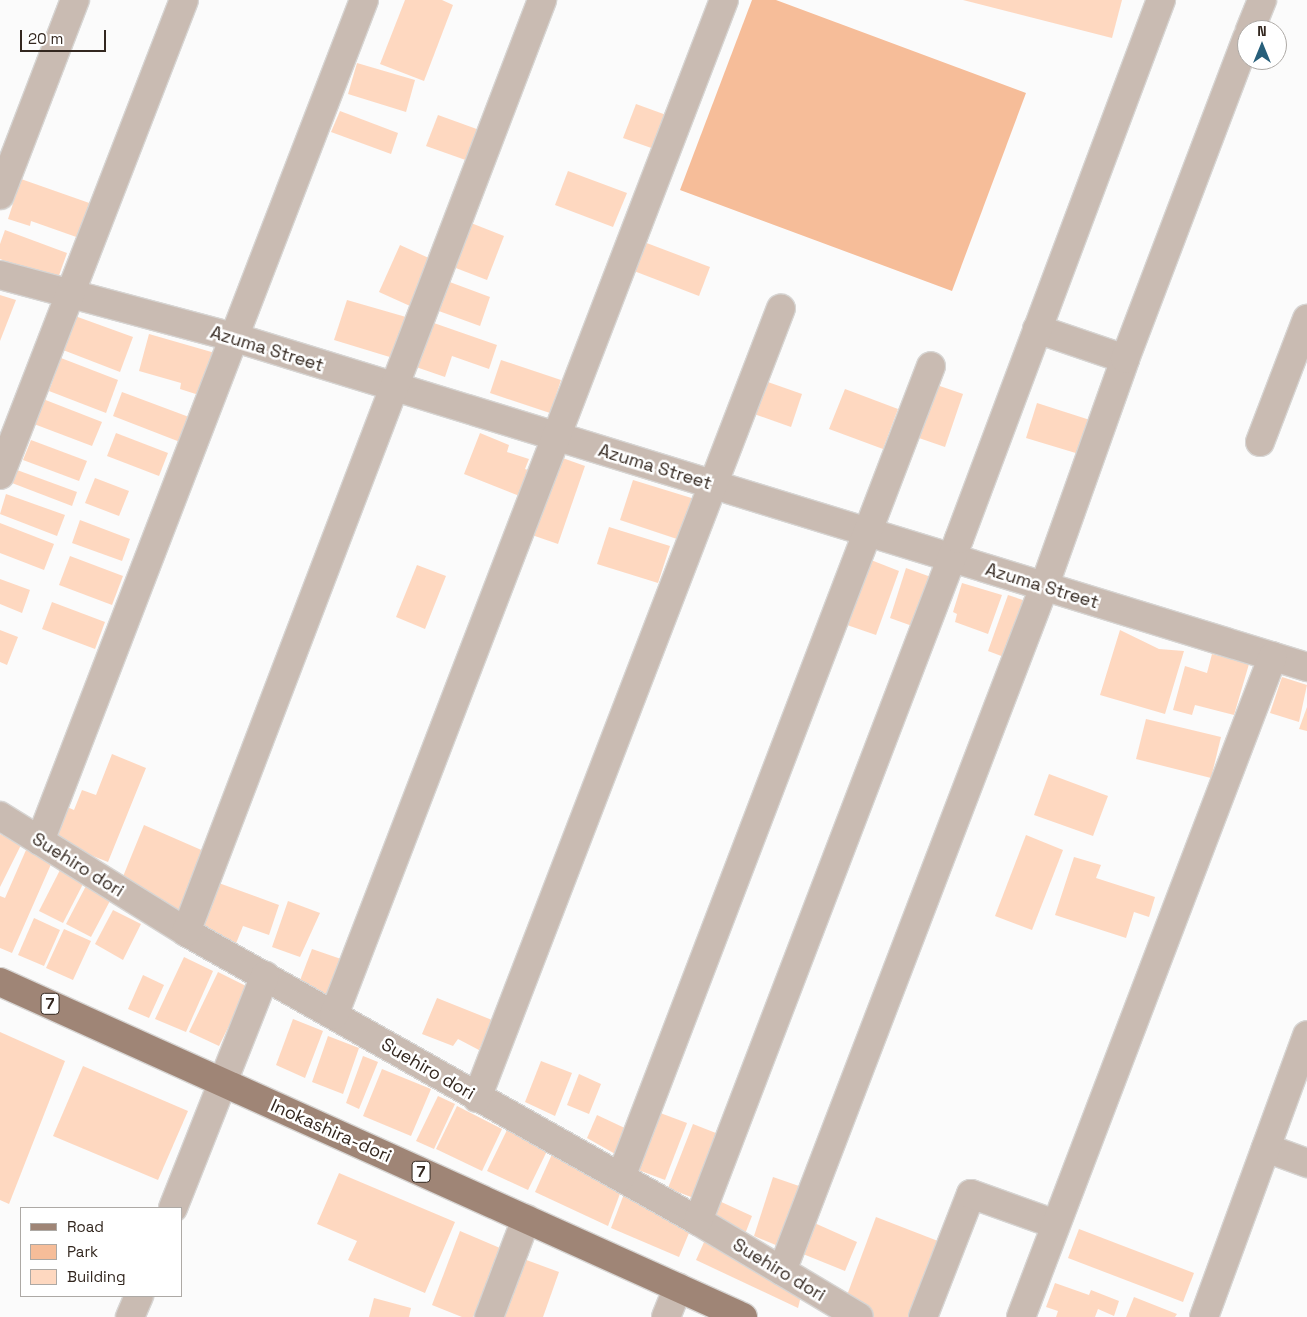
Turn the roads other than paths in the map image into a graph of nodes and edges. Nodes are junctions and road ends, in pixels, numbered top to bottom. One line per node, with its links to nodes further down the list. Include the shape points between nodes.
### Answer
1 (75, 0): 10 (street)
2 (184, 0): 13 (street)
3 (364, 0): 17 (street)
4 (542, 0): 20 (street)
5 (724, 0): 21 (street)
6 (1161, 0): 16 (street)
7 (1262, 0): 8 (street)
8 (1254, 20)
9 (1237, 64): 18 (street)
10 (7, 157): 11 (street)
11 (0, 196)
12 (0, 274): 13 (street, Azuma Street)
13 (68, 293): 17 (street, Azuma Street); 23 (street)
14 (781, 308): 24 (street)
15 (1307, 319): 22 (street)
16 (1037, 329): 18 (street); 26 (street)
17 (233, 337): 20 (street, Azuma Street); 31 (street)
18 (1125, 359): 27 (street)
19 (931, 366): 25 (street)
20 (393, 387): 21 (street, Azuma Street); 32 (street)
21 (556, 437): 24 (street, Azuma Street); 35 (street)
22 (1260, 442)
23 (0, 475)
24 (712, 484): 25 (street, Azuma Street); 38 (street)
25 (866, 531): 26 (street, Azuma Street); 41 (street)
26 (951, 560): 27 (street, Azuma Street); 44 (street)
27 (1044, 587): 28 (street, Azuma Street); 46 (street)
28 (1273, 656): 29 (street, Azuma Street); 45 (street)
29 (1307, 667)
30 (0, 816): 31 (street, Suehiro dori)
31 (40, 841): 32 (street, Suehiro dori)
32 (186, 932): 33 (street, Suehiro dori)
33 (265, 976): 35 (street, Suehiro dori); 37 (street)
34 (0, 982): 37 (main road, Inokashira-dori / 7)
35 (334, 1014): 38 (street, Suehiro dori)
36 (1307, 1035): 39 (street)
37 (223, 1082): 42 (street); 43 (main road, Inokashira-dori / 7)
38 (477, 1098): 41 (street, Suehiro dori)
39 (1266, 1148): 40 (street); 56 (street)
40 (1307, 1163)
41 (621, 1177): 44 (street, Suehiro dori)
42 (173, 1207)
43 (526, 1220): 47 (main road, Inokashira-dori / 7); 50 (street)
44 (698, 1221): 46 (street, Suehiro dori)
45 (1055, 1224): 54 (street, via 971,1194); 55 (street)
46 (782, 1271): 53 (street, Suehiro dori)
47 (678, 1287): 51 (street); 52 (main road, Inokashira-dori / 7)
48 (139, 1297): 49 (street)
49 (130, 1317)
50 (489, 1317)
51 (666, 1317)
52 (743, 1317)
53 (859, 1317)
54 (923, 1317)
55 (1021, 1317)
56 (1204, 1317)

